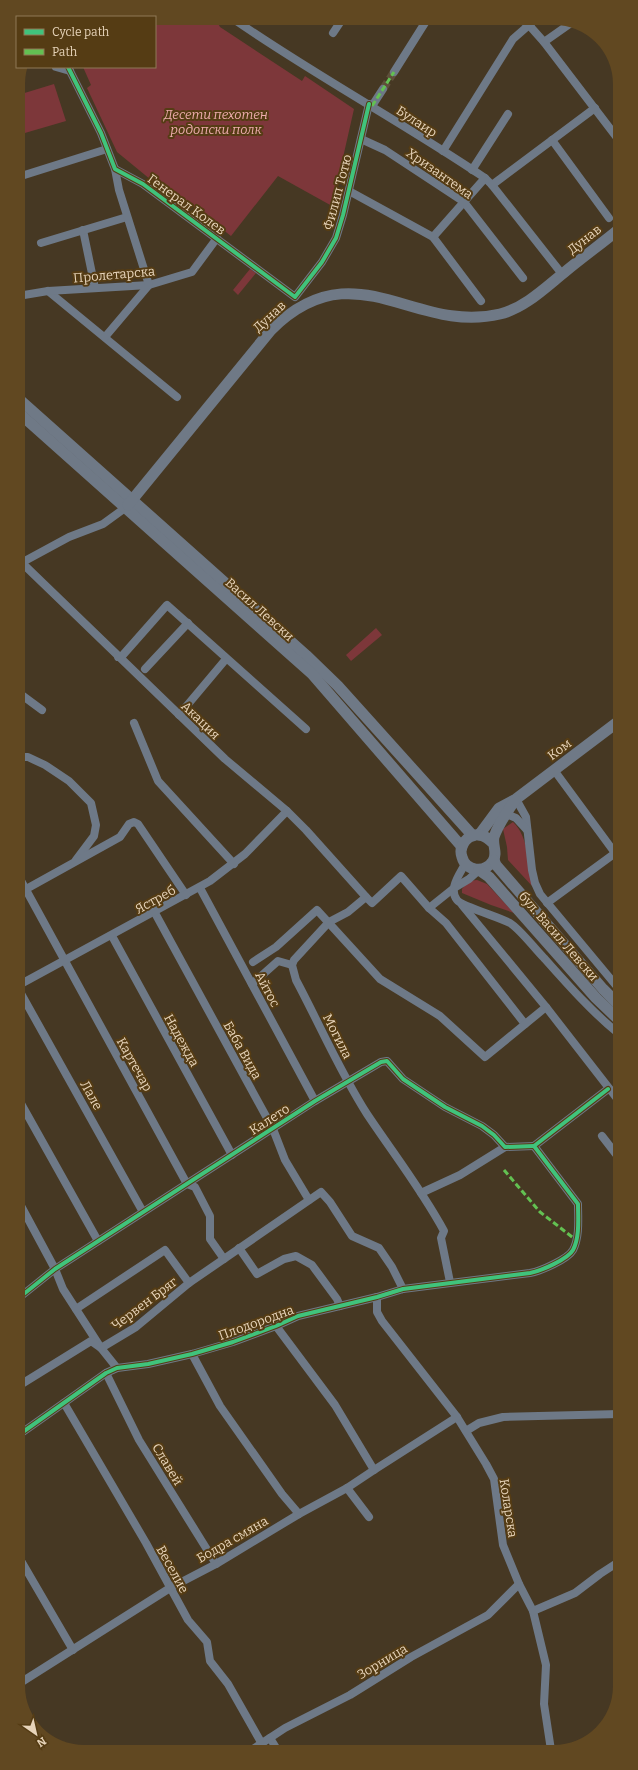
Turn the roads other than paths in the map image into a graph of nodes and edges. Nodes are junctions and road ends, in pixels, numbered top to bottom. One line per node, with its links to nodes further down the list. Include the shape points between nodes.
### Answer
1 (242, 25): 12 (street, Булаир)
2 (338, 25): 7 (street)
3 (424, 25): 10 (street)
4 (527, 25): 19 (street, via 513,39)
5 (529, 25): 8 (street)
6 (567, 26): 8 (street)
7 (333, 33)
8 (544, 42): 13 (street)
9 (69, 69): 18 (street)
10 (394, 72)
11 (383, 89): 12 (street)
12 (370, 105): 16 (street, Филип Тотю); 19 (street, Булаир)
13 (595, 108): 15 (street); 17 (street)
14 (508, 114): 21 (street)
15 (613, 132)
16 (361, 139): 25 (street, Филип Тотю); 26 (street, Хризантема, via 385,150)
17 (552, 140): 24 (street); 28 (street)
18 (107, 149): 20 (street); 22 (street)
19 (442, 151): 21 (street, Булаир)
20 (115, 169): 27 (street); 32 (street, Генерал Колев, via 143,184)
21 (472, 170): 23 (street, Булаир)
22 (25, 175)
23 (485, 178): 24 (street, Булаир); 26 (street)
24 (492, 185): 34 (street, Булаир)
25 (349, 191): 31 (street); 40 (street, Филип Тотю, via 344,215 333,243)
26 (464, 202): 31 (street); 35 (street, Хризантема)
27 (127, 217): 29 (street); 36 (street)
28 (609, 218)
29 (83, 230): 33 (street); 37 (street)
30 (613, 234): 34 (main road, Дунав)
31 (433, 237): 41 (street)
32 (217, 238): 36 (street, Пролетарска, via 192,272); 40 (street, Генерал Колев)
33 (41, 243)
34 (562, 274): 46 (main road, Дунав, via 536,296 512,310 483,317 449,316 361,294 333,295 305,304 271,330)
35 (523, 278)
36 (149, 285): 37 (street, Пролетарска); 42 (street)
37 (95, 288): 38 (street, Пролетарска)
38 (48, 291): 39 (street, Пролетарска); 42 (street)
39 (25, 295)
40 (295, 297)
41 (481, 300)
42 (105, 337): 43 (street)
43 (177, 397)
44 (25, 404): 46 (main road, Васил Левски)
45 (25, 418): 47 (main road, Васил Левски)
46 (132, 499): 47 (main road, Дунав); 66 (main road, Васил Левски, via 338,686)
47 (125, 508): 48 (street, Дунав, via 103,524 68,537); 68 (main road, Васил Левски, via 312,674)
48 (25, 558)
49 (25, 566): 51 (street, Акация)
50 (188, 622): 51 (street, via 167,605 122,656); 52 (street); 53 (street)
51 (118, 657): 56 (street, Акация)
52 (226, 659): 56 (street); 59 (street)
53 (145, 669)
54 (25, 697): 55 (street)
55 (42, 710)
56 (179, 715): 63 (street, Акация, via 225,759)
57 (134, 722): 73 (street, via 158,781)
58 (613, 726): 61 (main road, Ком)
59 (306, 729)
60 (25, 756): 72 (street, via 69,781 91,803 95,814 94,836)
61 (554, 770): 62 (main road, Ком); 69 (street)
62 (516, 799): 64 (main road); 65 (street, via 526,816); 66 (main road, via 499,808)
63 (287, 811): 73 (street, Ястреб); 81 (street, Акация)
64 (506, 814): 65 (street, via 516,818); 67 (main road)
65 (527, 830): 82 (street, via 535,883)
66 (476, 835): 67 (main road); 68 (main road, via 464,842)
67 (493, 843): 71 (main road)
68 (462, 847): 74 (main road)
69 (613, 847)
70 (613, 855): 82 (street)
71 (494, 860): 75 (main road); 94 (main road, бул. Васил Левски)
72 (73, 864): 78 (street); 80 (street, via 120,837 129,824 134,822 138,824)
73 (234, 864): 76 (street, Ястреб)
74 (465, 864): 75 (main road); 77 (street)
75 (479, 870): 77 (street); 97 (main road, бул. Васил Левски, via 492,880)
76 (200, 888): 80 (street, Ястреб); 93 (street, Айтос)
77 (454, 888): 83 (street, via 454,894); 84 (street)
78 (25, 890)
79 (25, 894): 88 (street, Картечар)
80 (186, 895): 85 (street, Ястреб)
81 (366, 897): 84 (street, via 372,903 401,876); 86 (street, via 348,912)
82 (547, 903): 92 (street)
83 (462, 905): 96 (street); 99 (street, via 510,923 584,1003)
84 (429, 908): 98 (street, via 446,923)
85 (154, 913): 87 (street, Ястреб); 105 (street, Баба Вида)
86 (328, 922): 89 (street, via 317,910 276,948); 90 (street, via 294,960); 98 (street, via 380,980 440,1016 485,1057)
87 (112, 936): 88 (street, Ястреб); 110 (street, Надежда)
88 (65, 961): 91 (street, Ястреб); 111 (street, Картечар)
89 (253, 962)
90 (292, 966): 93 (street, via 278,961); 100 (street, Могила, via 296,980)
91 (25, 982)
92 (613, 982)
93 (252, 984): 103 (street, Айтос)
94 (613, 999)
95 (25, 1001): 114 (street, Лале)
96 (546, 1007): 98 (street); 101 (street)
97 (613, 1014)
98 (525, 1024)
99 (613, 1029)
100 (347, 1081): 103 (street, Калето); 108 (street, Калето, via 386,1061 411,1085 445,1107 482,1126); 112 (street, Могила)
101 (608, 1089): 102 (street); 107 (street)
102 (613, 1094)
103 (314, 1101): 105 (street, Калето)
104 (25, 1109): 116 (street)
105 (273, 1129): 110 (street, Калето); 113 (street, Баба Вида, via 285,1160)
106 (602, 1136): 109 (street)
107 (534, 1146): 108 (street); 120 (street, Плодородна, via 578,1204 573,1251 538,1271)
108 (505, 1147): 112 (street, via 460,1175)
109 (613, 1150)
110 (232, 1155): 111 (street, Калето)
111 (187, 1184): 114 (street, Калето); 118 (street, Картечар, via 196,1186 210,1216 210,1239)
112 (421, 1193): 120 (street, Могила, via 444,1231 441,1238)
113 (309, 1200): 117 (street, Червен Бряг); 122 (street, via 321,1192 352,1236 379,1248)
114 (143, 1212): 116 (street, Калето)
115 (25, 1213): 119 (street)
116 (98, 1241): 119 (street, Калето)
117 (239, 1248): 118 (street, Червен Бряг); 125 (street, via 258,1274 284,1259 296,1256 312,1265 337,1298)
118 (224, 1259): 121 (street, Червен Бряг)
119 (55, 1269): 123 (street, Калето); 126 (street)
120 (450, 1282): 122 (street, Плодородна)
121 (189, 1283): 126 (street, via 165,1250); 128 (street, Червен Бряг, via 136,1327)
122 (403, 1289): 124 (street, Плодородна)
123 (25, 1293)
124 (377, 1297): 125 (street, Плодородна); 135 (street, Коларска, via 377,1312 382,1321)
125 (340, 1306): 127 (street, Плодородна, via 298,1316)
126 (76, 1308): 128 (street)
127 (276, 1326): 129 (street, Плодородна); 138 (street, via 335,1405)
128 (101, 1348): 130 (street); 132 (street, via 91,1341)
129 (192, 1354): 130 (street, Плодородна); 140 (street, via 220,1406)
130 (117, 1368): 131 (street, Плодородна)
131 (106, 1373): 133 (street, Плодородна); 142 (street, Славей, via 140,1440)
132 (25, 1382)
133 (64, 1404): 136 (street, Плодородна); 146 (street, Веселие)
134 (613, 1414): 137 (street, via 503,1418 479,1423)
135 (457, 1417): 137 (street, Коларска); 138 (street, Бодра смяна)
136 (25, 1428)
137 (466, 1431): 145 (street, Коларска, via 494,1479 503,1545)
138 (374, 1470): 139 (street, Бодра смяна)
139 (347, 1488): 140 (street, Бодра смяна); 141 (street)
140 (299, 1514): 142 (street, Бодра смяна)
141 (368, 1516)
142 (216, 1564): 146 (street, Бодра смяна)
143 (613, 1566): 147 (street, via 575,1594)
144 (25, 1568): 148 (street)
145 (519, 1584): 147 (street, Коларска); 150 (street, Зорница, via 488,1615)
146 (170, 1588): 148 (street, Бодра смяна); 151 (street, Веселие, via 188,1620 207,1642 210,1661 228,1684)
147 (534, 1611): 153 (street, Коларска, via 546,1664 544,1704)
148 (73, 1650): 149 (street, Бодра смяна)
149 (25, 1680)
150 (270, 1738): 151 (street, Зорница); 152 (street)
151 (262, 1744)
152 (274, 1745)
153 (549, 1745)

